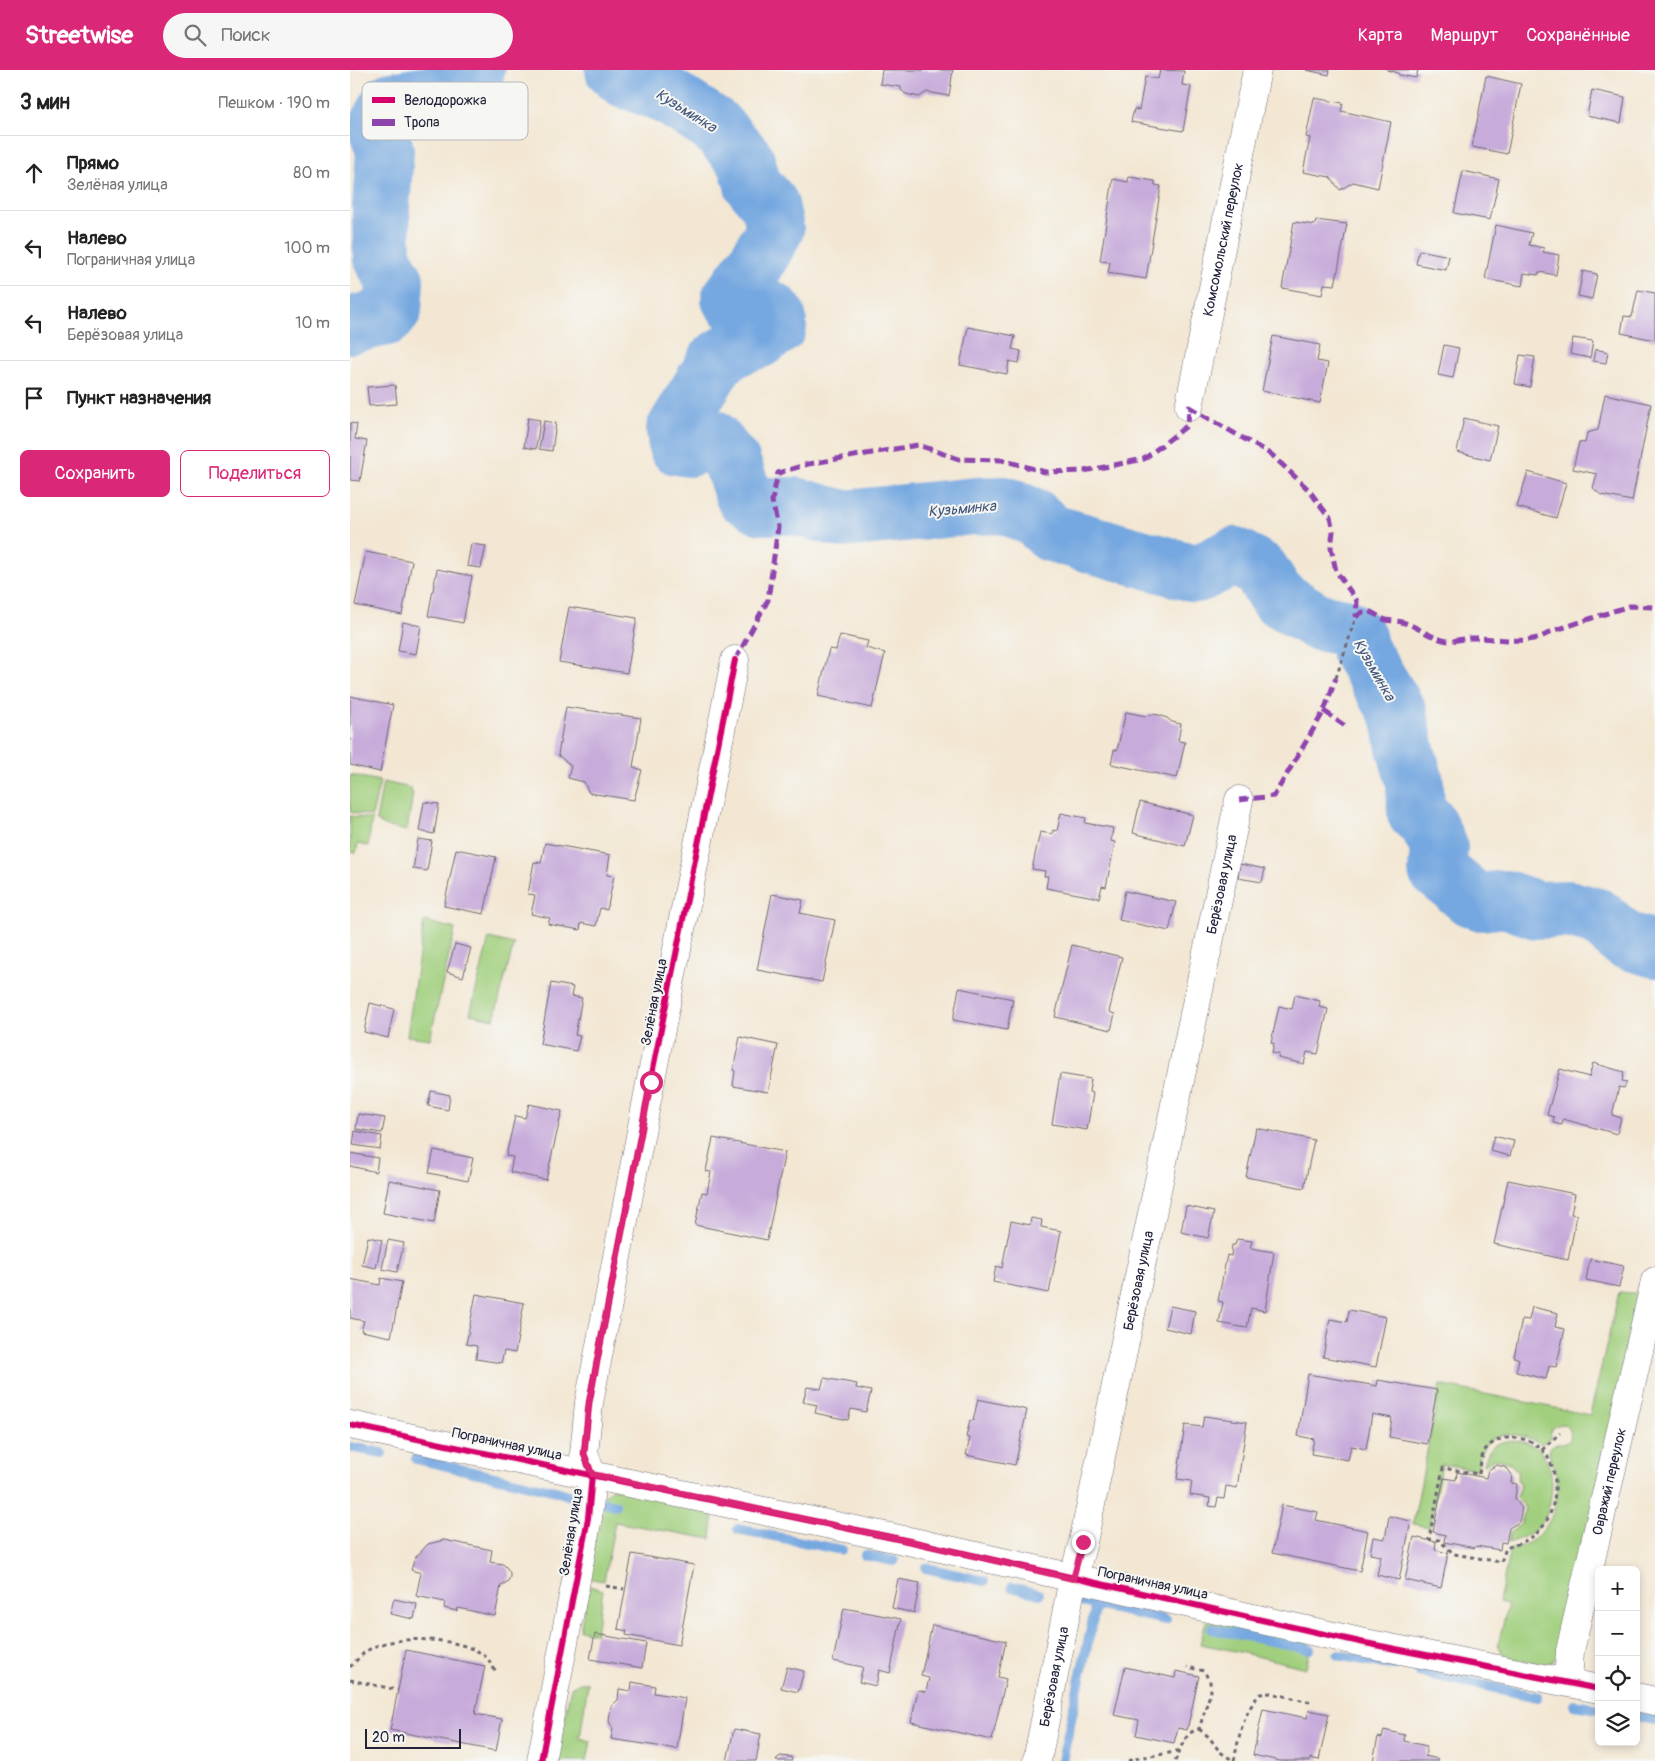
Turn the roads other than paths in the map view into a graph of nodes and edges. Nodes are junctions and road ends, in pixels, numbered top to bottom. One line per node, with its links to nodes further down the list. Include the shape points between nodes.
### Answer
1 (1257, 70): 2 (street, Комсомольский переулок)
2 (1189, 407)
3 (735, 660): 7 (street, Зелёная улица, via 589,1403 584,1454)
4 (1239, 800): 8 (street, Берёзовая улица)
5 (1655, 1281): 9 (street, Овражий переулок, via 1570,1650)
6 (350, 1425): 7 (street, Пограничная улица)
7 (592, 1474): 8 (street, Пограничная улица); 13 (street, Зелёная улица, via 588,1518)
8 (1073, 1579): 9 (street, Пограничная улица, via 1360,1642); 14 (street, Берёзовая улица)
9 (1568, 1682): 10 (street, Пограничная улица)
10 (1595, 1688)
11 (1640, 1698): 12 (street)
12 (1655, 1701)
13 (540, 1761)
14 (1037, 1761)

